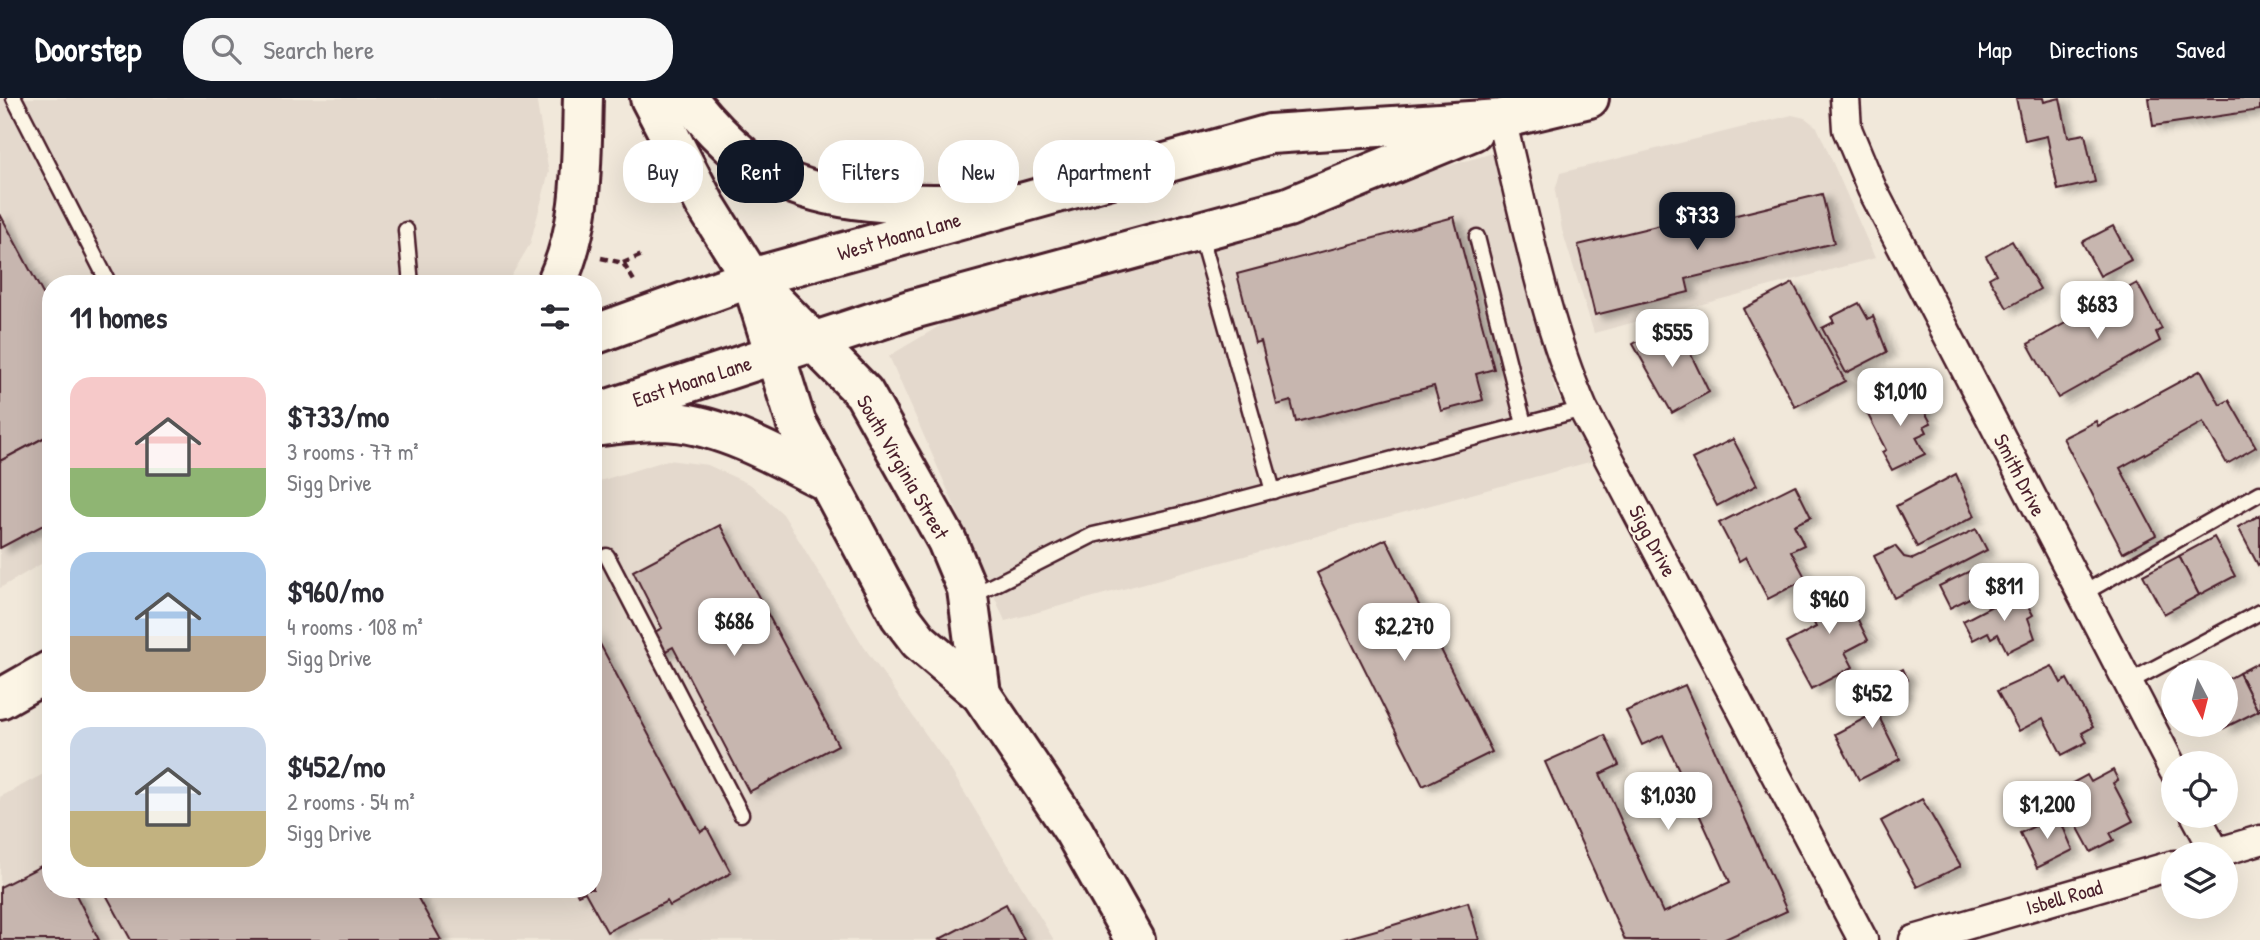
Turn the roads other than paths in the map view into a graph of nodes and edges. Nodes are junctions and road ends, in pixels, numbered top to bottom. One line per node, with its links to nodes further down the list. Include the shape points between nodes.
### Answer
1 (14, 98): 14 (lane)
2 (583, 98): 16 (main road, via 580,203 573,243)
3 (650, 98): 17 (main road, South Virginia Street, via 705,204)
4 (687, 98): 8 (main road, via 743,156 785,181 833,195 889,203)
5 (1589, 98): 7 (main road, West Moana Lane)
6 (1844, 98): 28 (street, Smith Drive, via 1847,129 1872,189)
7 (1501, 119): 10 (main road, West Moana Lane, via 1270,134); 12 (main road, West Moana Lane, via 1323,195); 20 (street, Sigg Drive, via 1548,310)
8 (938, 203)
9 (1018, 203): 17 (main road, West Moana Lane)
10 (1019, 203)
11 (406, 230): 15 (lane)
12 (1199, 232): 19 (main road, West Moana Lane, via 914,309); 25 (lane)
13 (1477, 237): 22 (lane)
14 (104, 275)
15 (410, 275)
16 (560, 275)
17 (751, 278): 18 (main road); 19 (main road, South Virginia Street)
18 (602, 332)
19 (793, 348): 21 (main road, East Moana Lane); 24 (main road, South Virginia Street, via 796,422); 29 (main road, South Virginia Street, via 864,393 947,541)
20 (1583, 409): 22 (lane); 41 (street, Sigg Drive)
21 (602, 411)
22 (1524, 424): 25 (lane)
23 (602, 426): 24 (main road, via 664,421 702,428 745,442)
24 (828, 482): 33 (main road, South Virginia Street, via 900,616 919,641)
25 (1273, 491): 29 (lane, via 1093,535)
26 (2260, 492): 28 (lane)
27 (607, 556): 36 (lane)
28 (2082, 594): 32 (street, Smith Drive)
29 (969, 597): 33 (main road, South Virginia Street)
30 (2260, 612): 32 (lane)
31 (42, 675): 34 (main road)
32 (2127, 683): 35 (street, Smith Drive)
33 (982, 694): 40 (main road, South Virginia Street, via 1073,830)
34 (0, 699)
35 (2163, 751)
36 (741, 814)
37 (2260, 840): 38 (street)
38 (2238, 846)
39 (2161, 869): 42 (street, Isbell Road)
40 (1135, 940)
41 (1863, 940)
42 (1914, 940)

